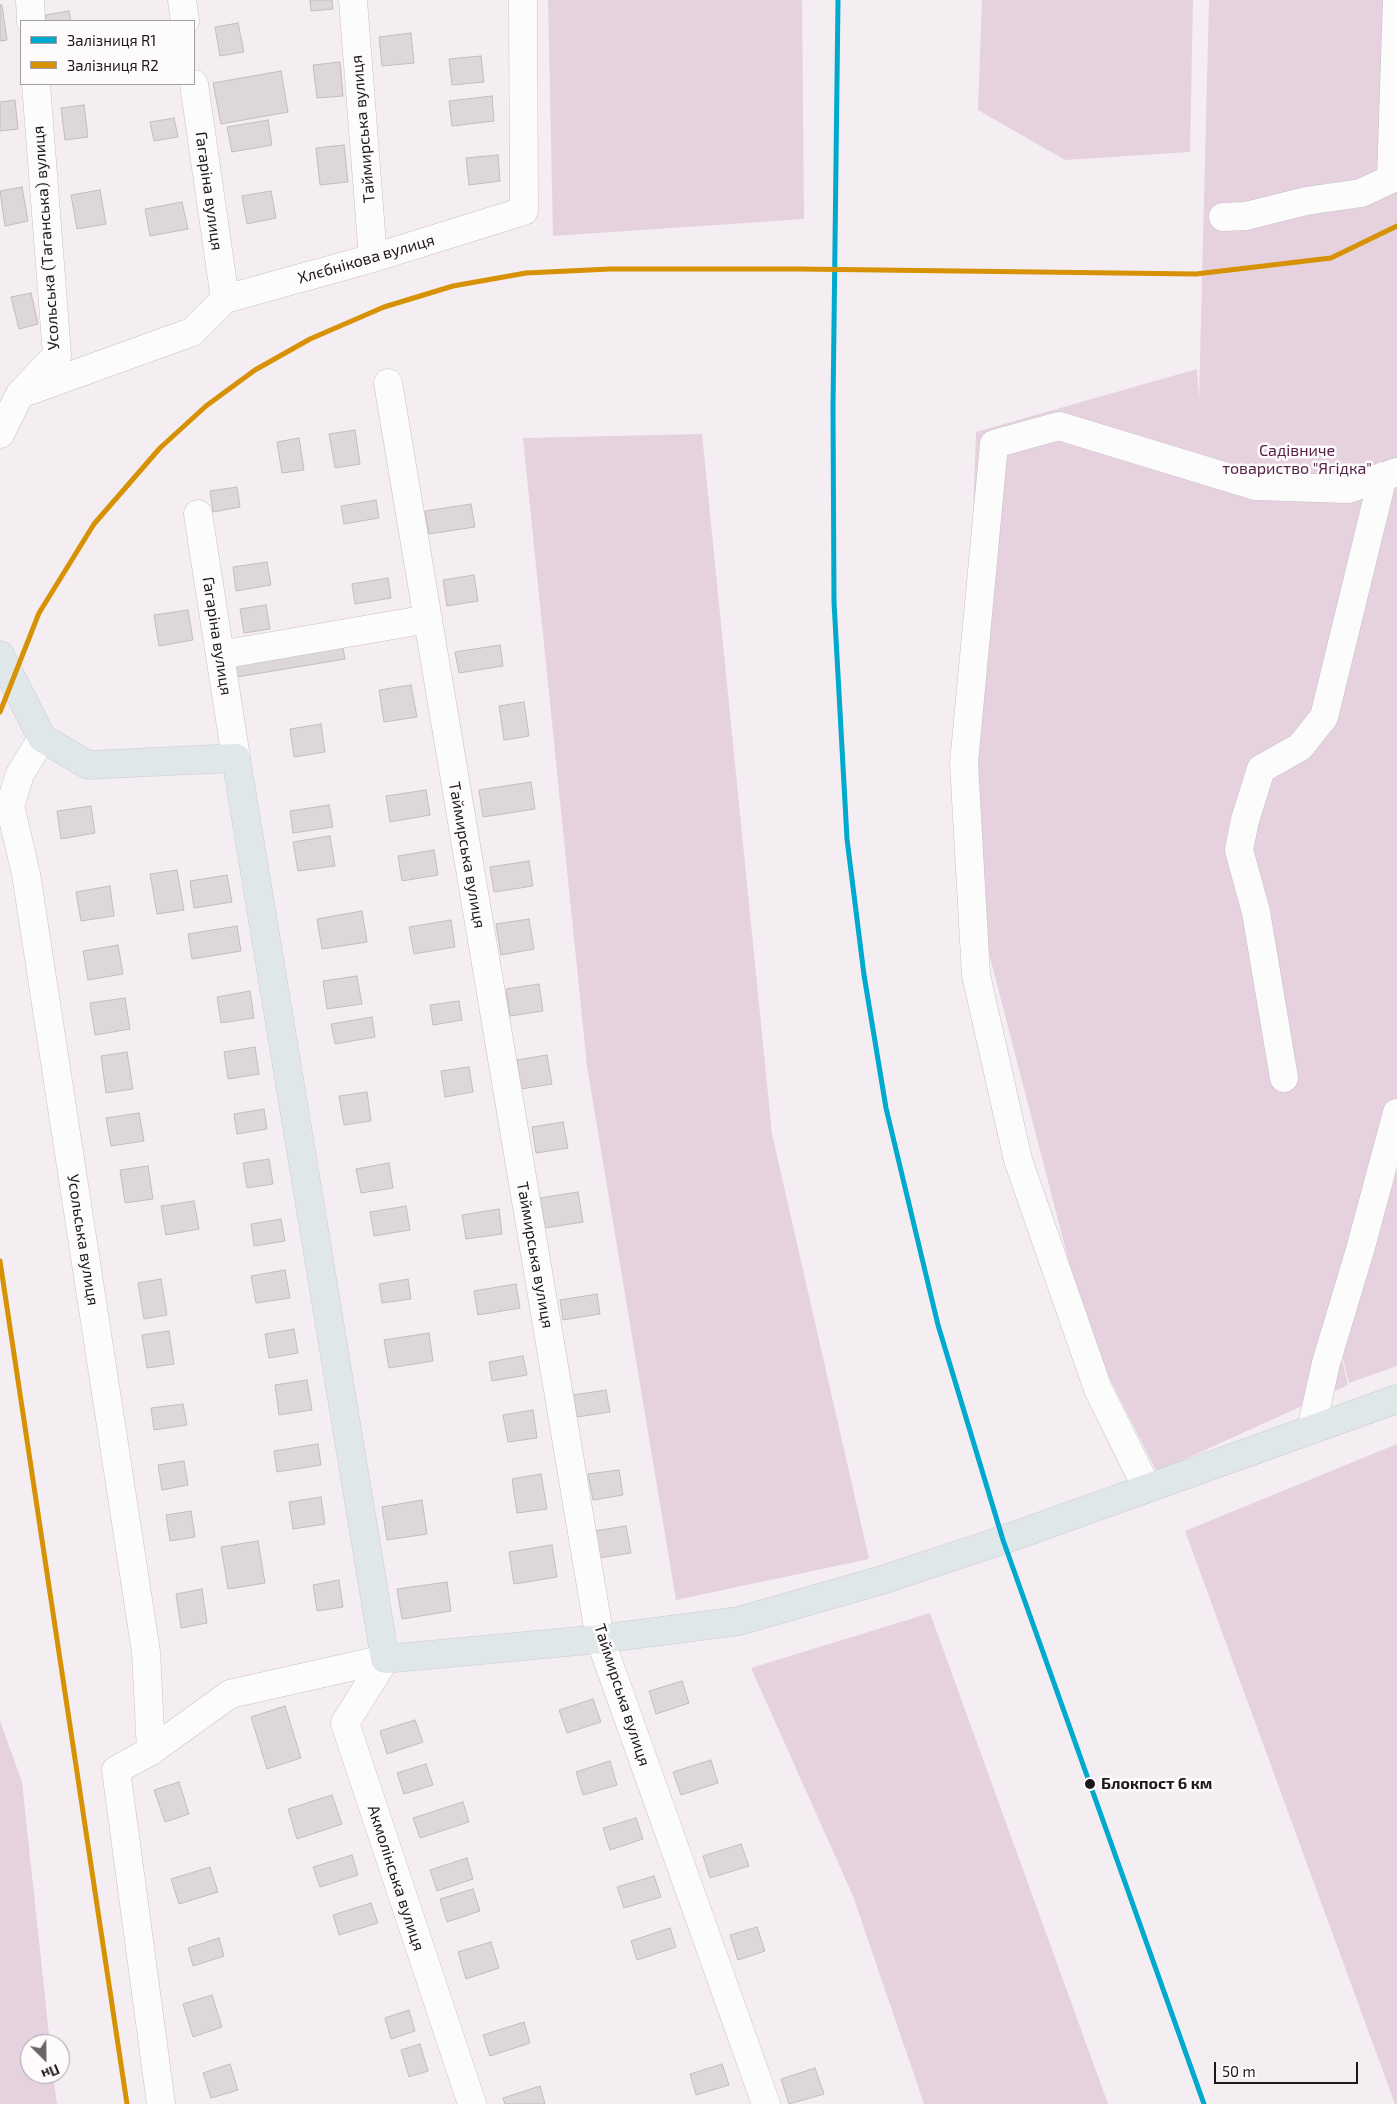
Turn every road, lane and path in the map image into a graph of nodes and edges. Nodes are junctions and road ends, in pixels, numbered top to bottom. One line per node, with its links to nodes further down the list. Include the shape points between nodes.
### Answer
1 (30, 0): 6 (street)
2 (182, 0): 7 (street)
3 (353, 0): 11 (street, Таймирська вулиця)
4 (523, 0): 11 (street, Хлєбнікова вулиця, via 524,211)
5 (1397, 0): 10 (street, via 1391,179 1360,193 1306,201 1246,216)
6 (31, 20)
7 (185, 20)
8 (36, 85): 14 (street, Усольська (Таганська) вулиця, via 57,355)
9 (194, 85): 12 (street, Гагаріна вулиця)
10 (1223, 217)
11 (373, 258): 12 (street, Хлєбнікова вулиця)
12 (225, 299): 14 (street, Хлєбнікова вулиця, via 192,332)
13 (388, 383): 18 (street, Таймирська вулиця)
14 (20, 394): 15 (street, Усольська (Таганська) вулиця)
15 (0, 434)
16 (1390, 474): 23 (street, via 1324,717 1300,748 1261,769 1238,850 1256,912); 27 (street, via 1348,489 1256,486 1059,426 994,444 964,763 976,976 1018,1160 1098,1389)
17 (198, 514): 20 (street, Гагаріна вулиця)
18 (428, 619): 20 (street); 28 (street, Таймирська вулиця)
19 (0, 655): 21 (main road)
20 (220, 655): 22 (street, Гагаріна вулиця)
21 (42, 738): 22 (main road, via 88,765); 30 (street, Усольська вулиця, via 20,774 10,806 26,874 146,1652)
22 (236, 758): 29 (main road)
23 (1284, 1078)
24 (1397, 1112): 26 (street, via 1326,1363)
25 (1397, 1399): 26 (main road)
26 (1311, 1430): 27 (main road)
27 (1147, 1488): 28 (main road, via 882,1580 739,1621)
28 (600, 1639): 29 (main road); 33 (street, Таймирська вулиця)
29 (385, 1659): 30 (street, via 230,1694); 32 (street, Акмолiнська вулиця, via 345,1723)
30 (151, 1751): 31 (street, via 116,1770)
31 (161, 2104)
32 (472, 2104)
33 (766, 2104)

